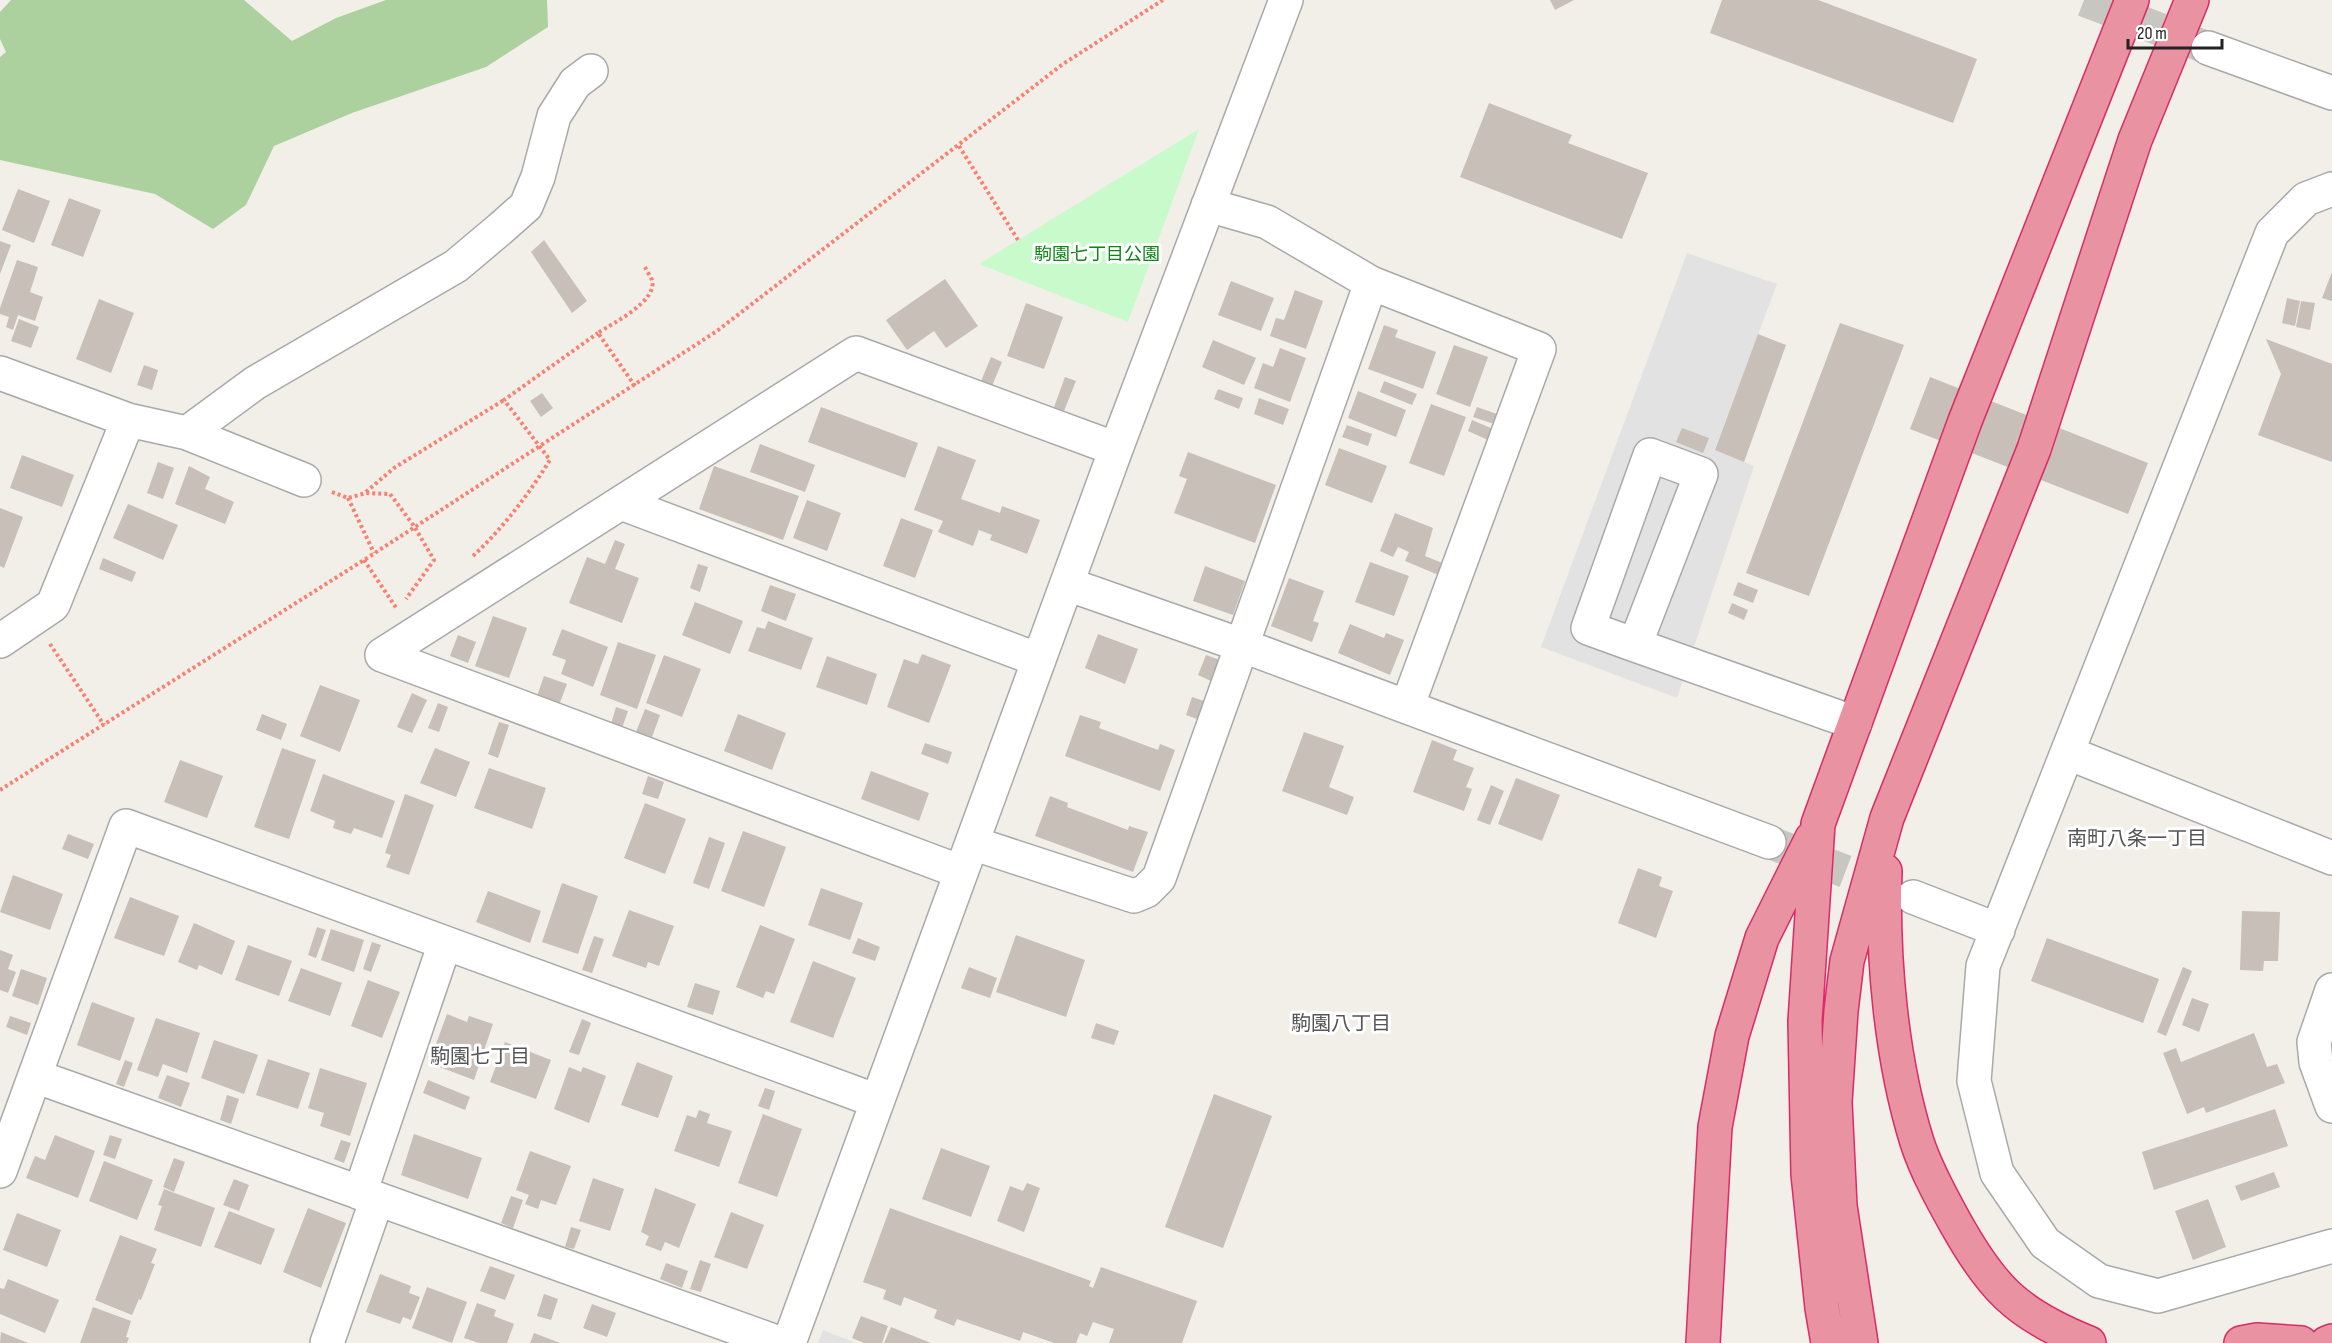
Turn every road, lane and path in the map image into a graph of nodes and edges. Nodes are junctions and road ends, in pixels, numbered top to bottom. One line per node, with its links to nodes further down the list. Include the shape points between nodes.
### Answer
1 (1163, 0): 8 (path, via 1064,64)
2 (1286, 0): 10 (street)
3 (2132, 0): 38 (highway, via 1965,421)
4 (2192, 0): 42 (highway, via 2135,140 2034,449)
5 (2208, 48): 7 (street)
6 (591, 71): 19 (street, via 575,83 554,116 526,206 456,266 255,383)
7 (2332, 93)
8 (959, 146): 11 (path); 16 (path, via 717,331)
9 (2332, 189): 40 (street, via 2306,199 2272,233)
10 (1208, 205): 13 (street, via 1267,222); 21 (street)
11 (1018, 240)
12 (645, 267): 14 (path, via 652,281 650,294)
13 (1371, 283): 34 (street); 37 (street, via 1539,349)
14 (598, 333): 16 (path); 17 (path)
15 (0, 373): 18 (street)
16 (635, 386): 20 (path)
17 (504, 400): 20 (path); 23 (path, via 394,468)
18 (128, 420): 19 (street); 33 (street, via 53,605)
19 (187, 433): 22 (street)
20 (539, 446): 26 (path); 29 (path, via 550,460 506,522)
21 (1116, 449): 25 (street, via 856,353); 30 (street)
22 (304, 480): 24 (path)
23 (366, 493): 24 (path); 26 (path, via 390,494)
24 (348, 498): 27 (path)
25 (621, 503): 36 (street); 45 (street, via 382,655)
26 (414, 526): 27 (path); 32 (path, via 434,560)
27 (374, 553): 28 (path)
28 (364, 560): 32 (path); 39 (path)
29 (464, 564)
30 (1067, 584): 34 (street); 36 (street)
31 (408, 604): 32 (path)
32 (398, 611)
33 (13, 627): 39 (path)
34 (1241, 645): 37 (street); 45 (street, via 1159,878 1146,891 1134,896)
35 (1635, 645): 35 (street, via 1701,474 1650,455 1588,627); 38 (street)
36 (1039, 660): 45 (street)
37 (1407, 707): 44 (street)
38 (1855, 723): 43 (highway)
39 (104, 725): 41 (path)
40 (2068, 753): 46 (street); 48 (street)
41 (0, 790)
42 (1887, 818): 63 (highway, via 1847,961 1835,1102 1840,1206); 64 (highway, via 1883,914 1889,991 1900,1079 1918,1144 1972,1253 2007,1295 2050,1327)
43 (1818, 824): 61 (highway, via 1762,938 1732,1035 1715,1127); 62 (highway, via 1805,1021 1807,1162)
44 (1769, 842)
45 (966, 858): 52 (street)
46 (2332, 858)
47 (1912, 897): 48 (street)
48 (1998, 930): 56 (street, via 1983,966 1974,1081 1997,1173 2045,1243 2099,1281 2158,1296)
49 (445, 943): 51 (street, via 126,826); 52 (street); 55 (street)
50 (2332, 990): 53 (street, via 2314,1042 2316,1062)
51 (35, 1076): 54 (street); 55 (street)
52 (878, 1101): 60 (street)
53 (2332, 1106)
54 (0, 1171)
55 (369, 1196): 58 (street); 59 (street)
56 (2332, 1246)
57 (2332, 1341): 67 (highway)
58 (327, 1343)
59 (779, 1343)
60 (789, 1343)
61 (1703, 1343)
62 (1828, 1343)
63 (1861, 1343)
64 (2089, 1343)
65 (2241, 1343): 66 (highway)
66 (2301, 1343)
67 (2327, 1343)

